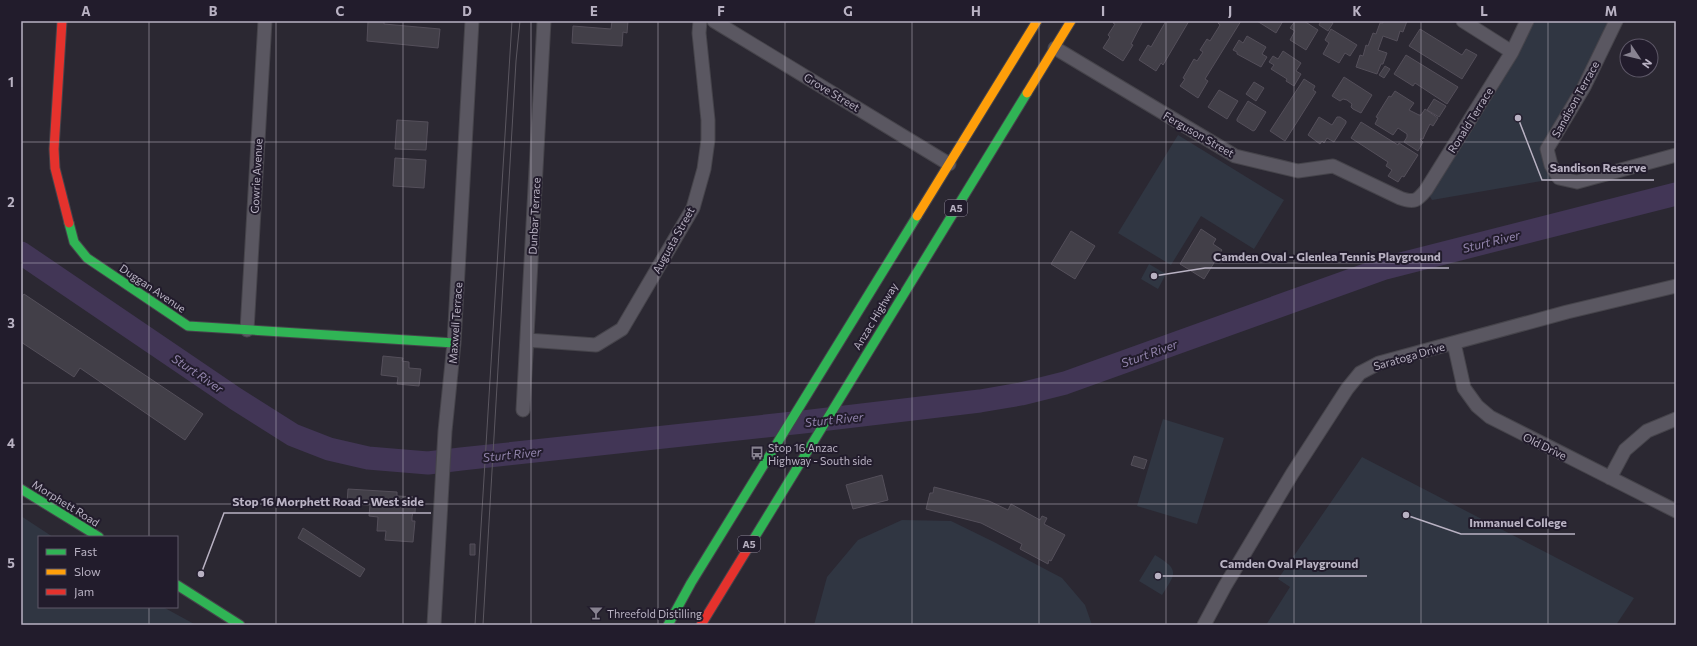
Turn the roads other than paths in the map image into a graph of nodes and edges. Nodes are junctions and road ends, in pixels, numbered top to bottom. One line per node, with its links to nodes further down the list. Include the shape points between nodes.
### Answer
1 (62, 21): 24 (main road, Duggan Avenue, via 55,168 74,242 87,258 188,326)
2 (265, 21): 24 (street, Gowrie Avenue)
3 (472, 21): 27 (street, Maxwell Terrace)
4 (544, 21): 25 (street, Dunbar Terrace)
5 (700, 21): 25 (street, Augusta Street, via 708,140 704,169 693,208 622,329 596,345)
6 (714, 21): 17 (street, Grove Street)
7 (1037, 21): 17 (main road, Anzac Highway / A5)
8 (1072, 21): 12 (main road, Anzac Highway / A5)
9 (1463, 21): 13 (street)
10 (1527, 21): 13 (street, Ronald Terrace)
11 (1616, 21): 16 (street, Sandison Terrace, via 1584,86 1547,149 1550,165 1559,178 1577,182)
12 (1055, 48): 14 (main road, Anzac Highway / A5); 22 (street, Ferguson Street, via 1235,156 1298,171 1333,166)
13 (1512, 52): 22 (street, Ronald Terrace, via 1426,190 1418,199 1409,201)
14 (1012, 118): 15 (main road); 21 (main road, Anzac Highway / A5)
15 (989, 135)
16 (1676, 155)
17 (953, 164): 20 (main road, Anzac Highway / A5)
18 (944, 188): 20 (main road)
19 (956, 188): 21 (main road)
20 (933, 189): 39 (main road, Anzac Highway / A5)
21 (967, 190): 40 (main road, Anzac Highway / A5, via 714,596)
22 (1400, 198)
23 (1676, 286): 26 (street, Saratoga Drive)
24 (247, 330): 27 (main road, Duggan Avenue)
25 (527, 340): 28 (street, Dunbar Terrace)
26 (1454, 343): 30 (street, Old Drive, via 1464,388 1477,406 1490,417); 41 (street, Saratoga Drive, via 1379,363 1360,373 1292,474)
27 (454, 344): 38 (street, Maxwell Terrace)
28 (523, 410)
29 (1676, 419): 30 (street, via 1647,431 1625,450)
30 (1610, 478): 32 (street, Old Drive)
31 (21, 489): 33 (main road, Morphett Road)
32 (1676, 511)
33 (97, 536)
34 (178, 586): 35 (main road)
35 (227, 616): 36 (main road); 37 (main road)
36 (240, 625)
37 (249, 625)
38 (434, 625)
39 (668, 625)
40 (701, 625)
41 (1204, 625)

